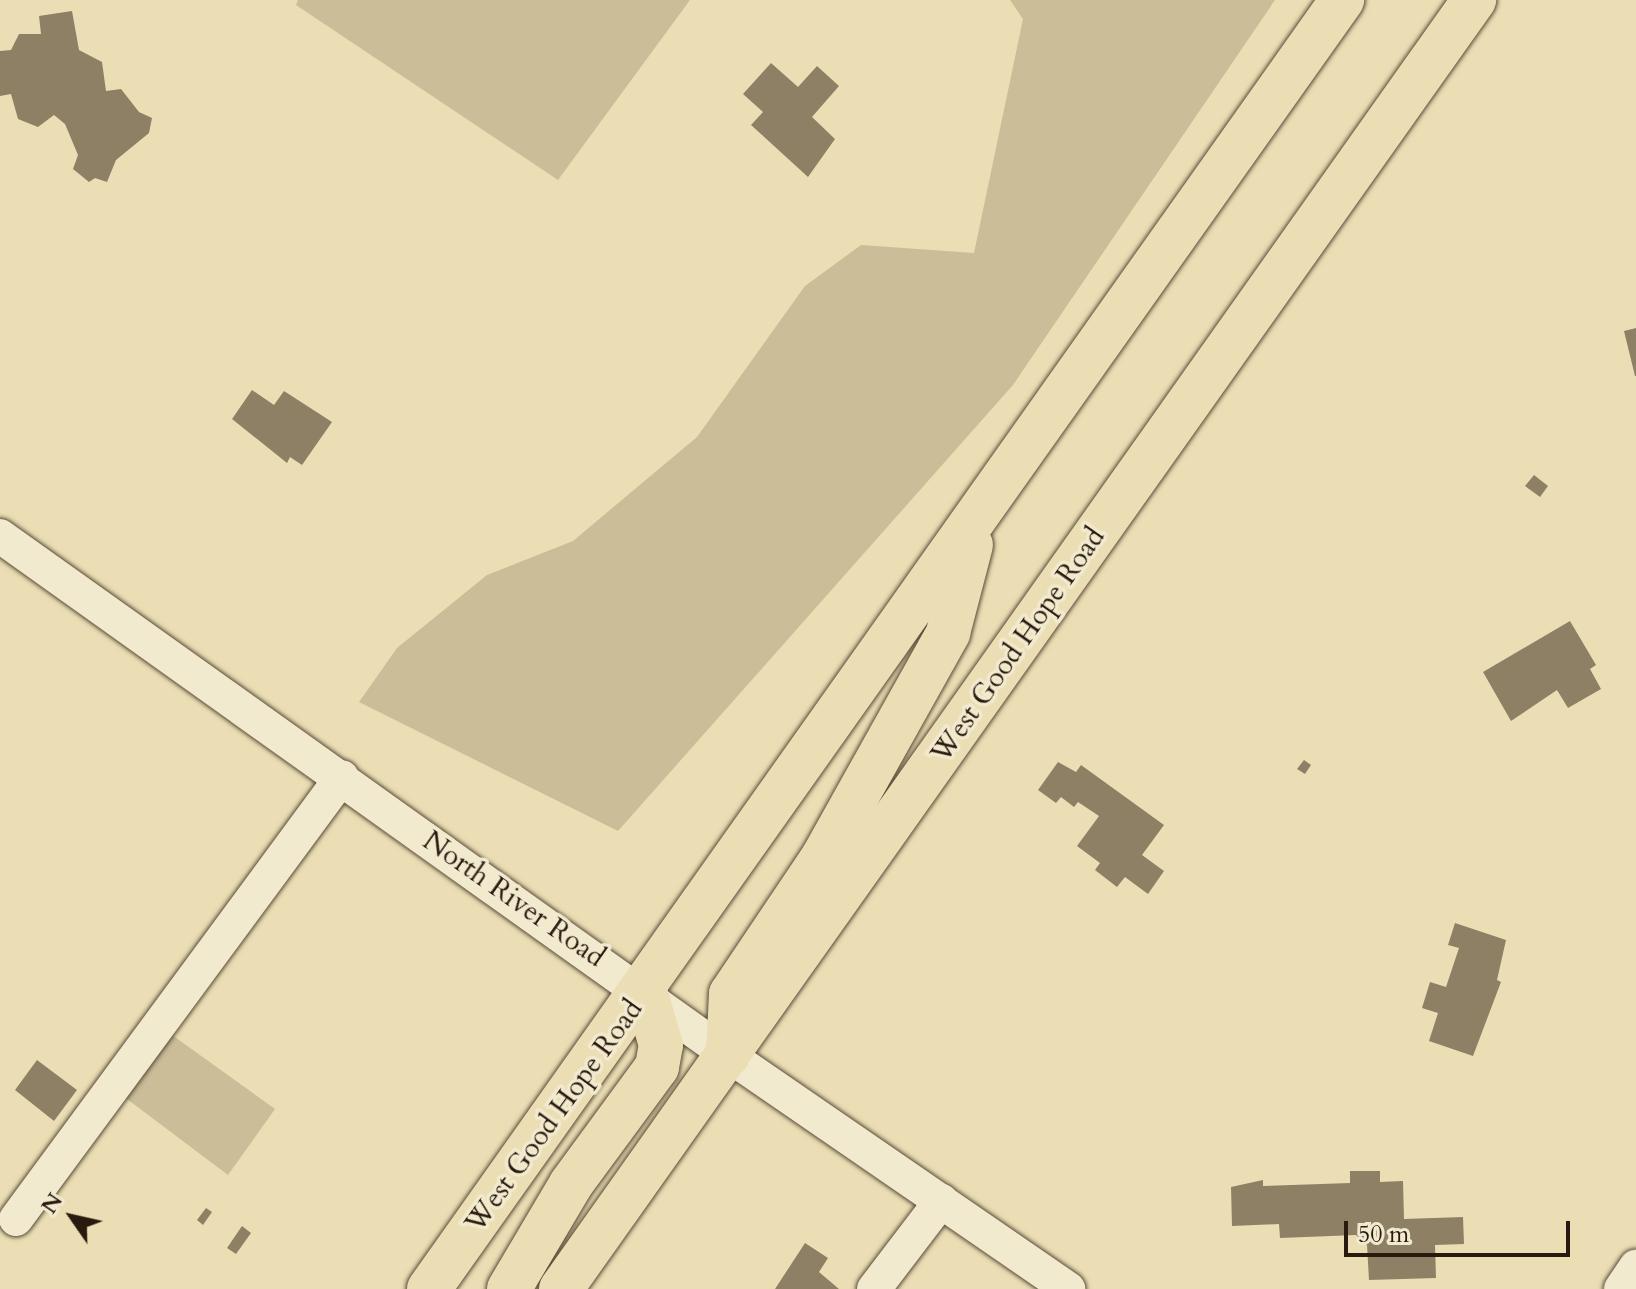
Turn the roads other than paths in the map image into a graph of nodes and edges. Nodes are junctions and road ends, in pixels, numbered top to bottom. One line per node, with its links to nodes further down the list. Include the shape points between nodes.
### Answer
1 (1342, 0): 3 (main road, West Good Hope Road)
2 (1474, 0): 7 (main road, West Good Hope Road)
3 (979, 515): 6 (main road, West Good Hope Road); 7 (main road, via 948,633 823,857 731,994)
4 (0, 536): 5 (street, North River Road)
5 (342, 777): 6 (street, North River Road); 9 (street)
6 (645, 991): 7 (street, North River Road); 11 (main road, West Good Hope Road); 12 (main road, via 661,1045 657,1067 571,1184)
7 (728, 1055): 8 (street, North River Road); 13 (main road, West Good Hope Road)
8 (941, 1201): 14 (street); 15 (street, North River Road)
9 (16, 1219)
10 (1636, 1267): 16 (street)
11 (429, 1289)
12 (509, 1289)
13 (561, 1289)
14 (874, 1289)
15 (1068, 1289)
16 (1621, 1289)

